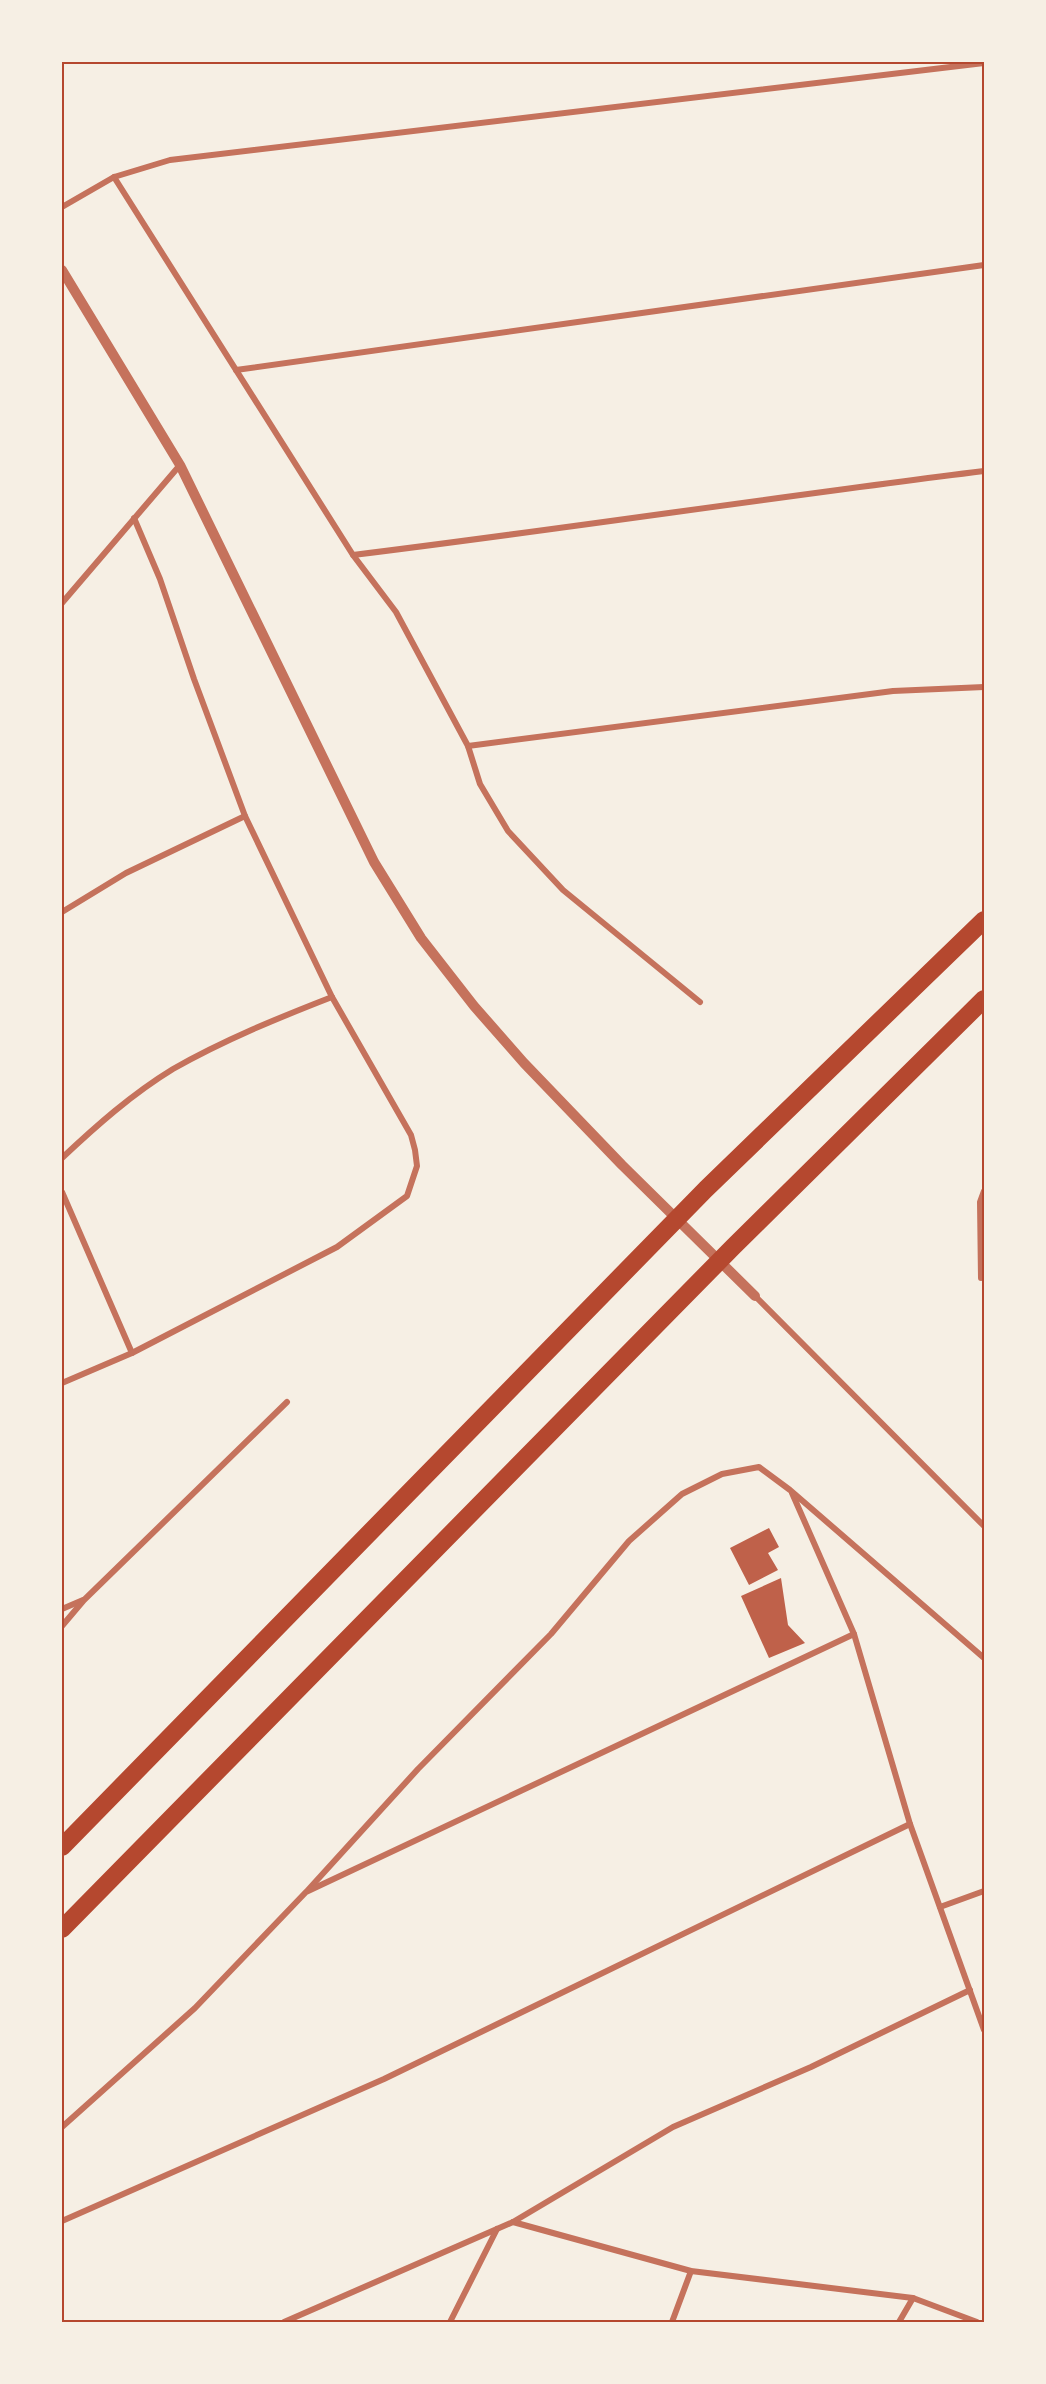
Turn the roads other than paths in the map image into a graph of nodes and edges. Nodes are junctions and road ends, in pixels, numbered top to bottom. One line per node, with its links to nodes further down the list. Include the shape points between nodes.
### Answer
1 (984, 63): 2 (street, via 170,160)
2 (114, 177): 3 (street); 6 (street)
3 (62, 207)
4 (984, 266): 6 (street)
5 (62, 270): 7 (street)
6 (236, 370): 10 (street)
7 (180, 465): 9 (street); 24 (street, via 374,862 421,938 524,1063)
8 (984, 471): 10 (street)
9 (134, 518): 11 (street); 14 (street, via 160,579)
10 (353, 555): 13 (street, via 396,612)
11 (62, 602)
12 (984, 687): 13 (street, via 893,691)
13 (468, 746): 19 (street, via 480,784 508,831 563,890)
14 (245, 816): 15 (street, via 126,873); 17 (street)
15 (62, 912)
16 (984, 920): 36 (highway, via 706,1189)
17 (332, 997): 20 (street, via 260,1024 172,1070 108,1116); 25 (street, via 411,1134 417,1166 407,1196 337,1247)
18 (984, 999): 40 (highway)
19 (700, 1002)
20 (62, 1158)
21 (984, 1191): 23 (street, via 980,1202)
22 (62, 1192): 25 (street)
23 (983, 1280)
24 (755, 1296): 29 (street)
25 (132, 1353): 26 (street)
26 (62, 1383)
27 (287, 1402): 30 (street)
28 (790, 1490): 33 (street); 34 (street); 38 (street, via 759,1467 722,1474 682,1494 629,1541 551,1634 418,1769)
29 (984, 1526)
30 (84, 1600): 31 (street); 32 (street)
31 (62, 1609)
32 (62, 1626)
33 (854, 1634): 35 (street); 38 (street)
34 (984, 1658)
35 (910, 1824): 39 (street); 44 (street, via 384,2079)
36 (62, 1847)
37 (984, 1891): 39 (street)
38 (306, 1892): 43 (street, via 195,2008)
39 (940, 1907): 41 (street)
40 (62, 1929)
41 (970, 1990): 42 (street); 45 (street, via 811,2067 674,2127)
42 (984, 2030)
43 (62, 2127)
44 (62, 2221)
45 (513, 2222): 46 (street); 47 (street)
46 (497, 2229): 49 (street); 50 (street)
47 (691, 2271): 48 (street); 51 (street)
48 (913, 2298): 52 (street); 53 (street)
49 (284, 2322)
50 (450, 2322)
51 (672, 2322)
52 (899, 2322)
53 (977, 2322)

